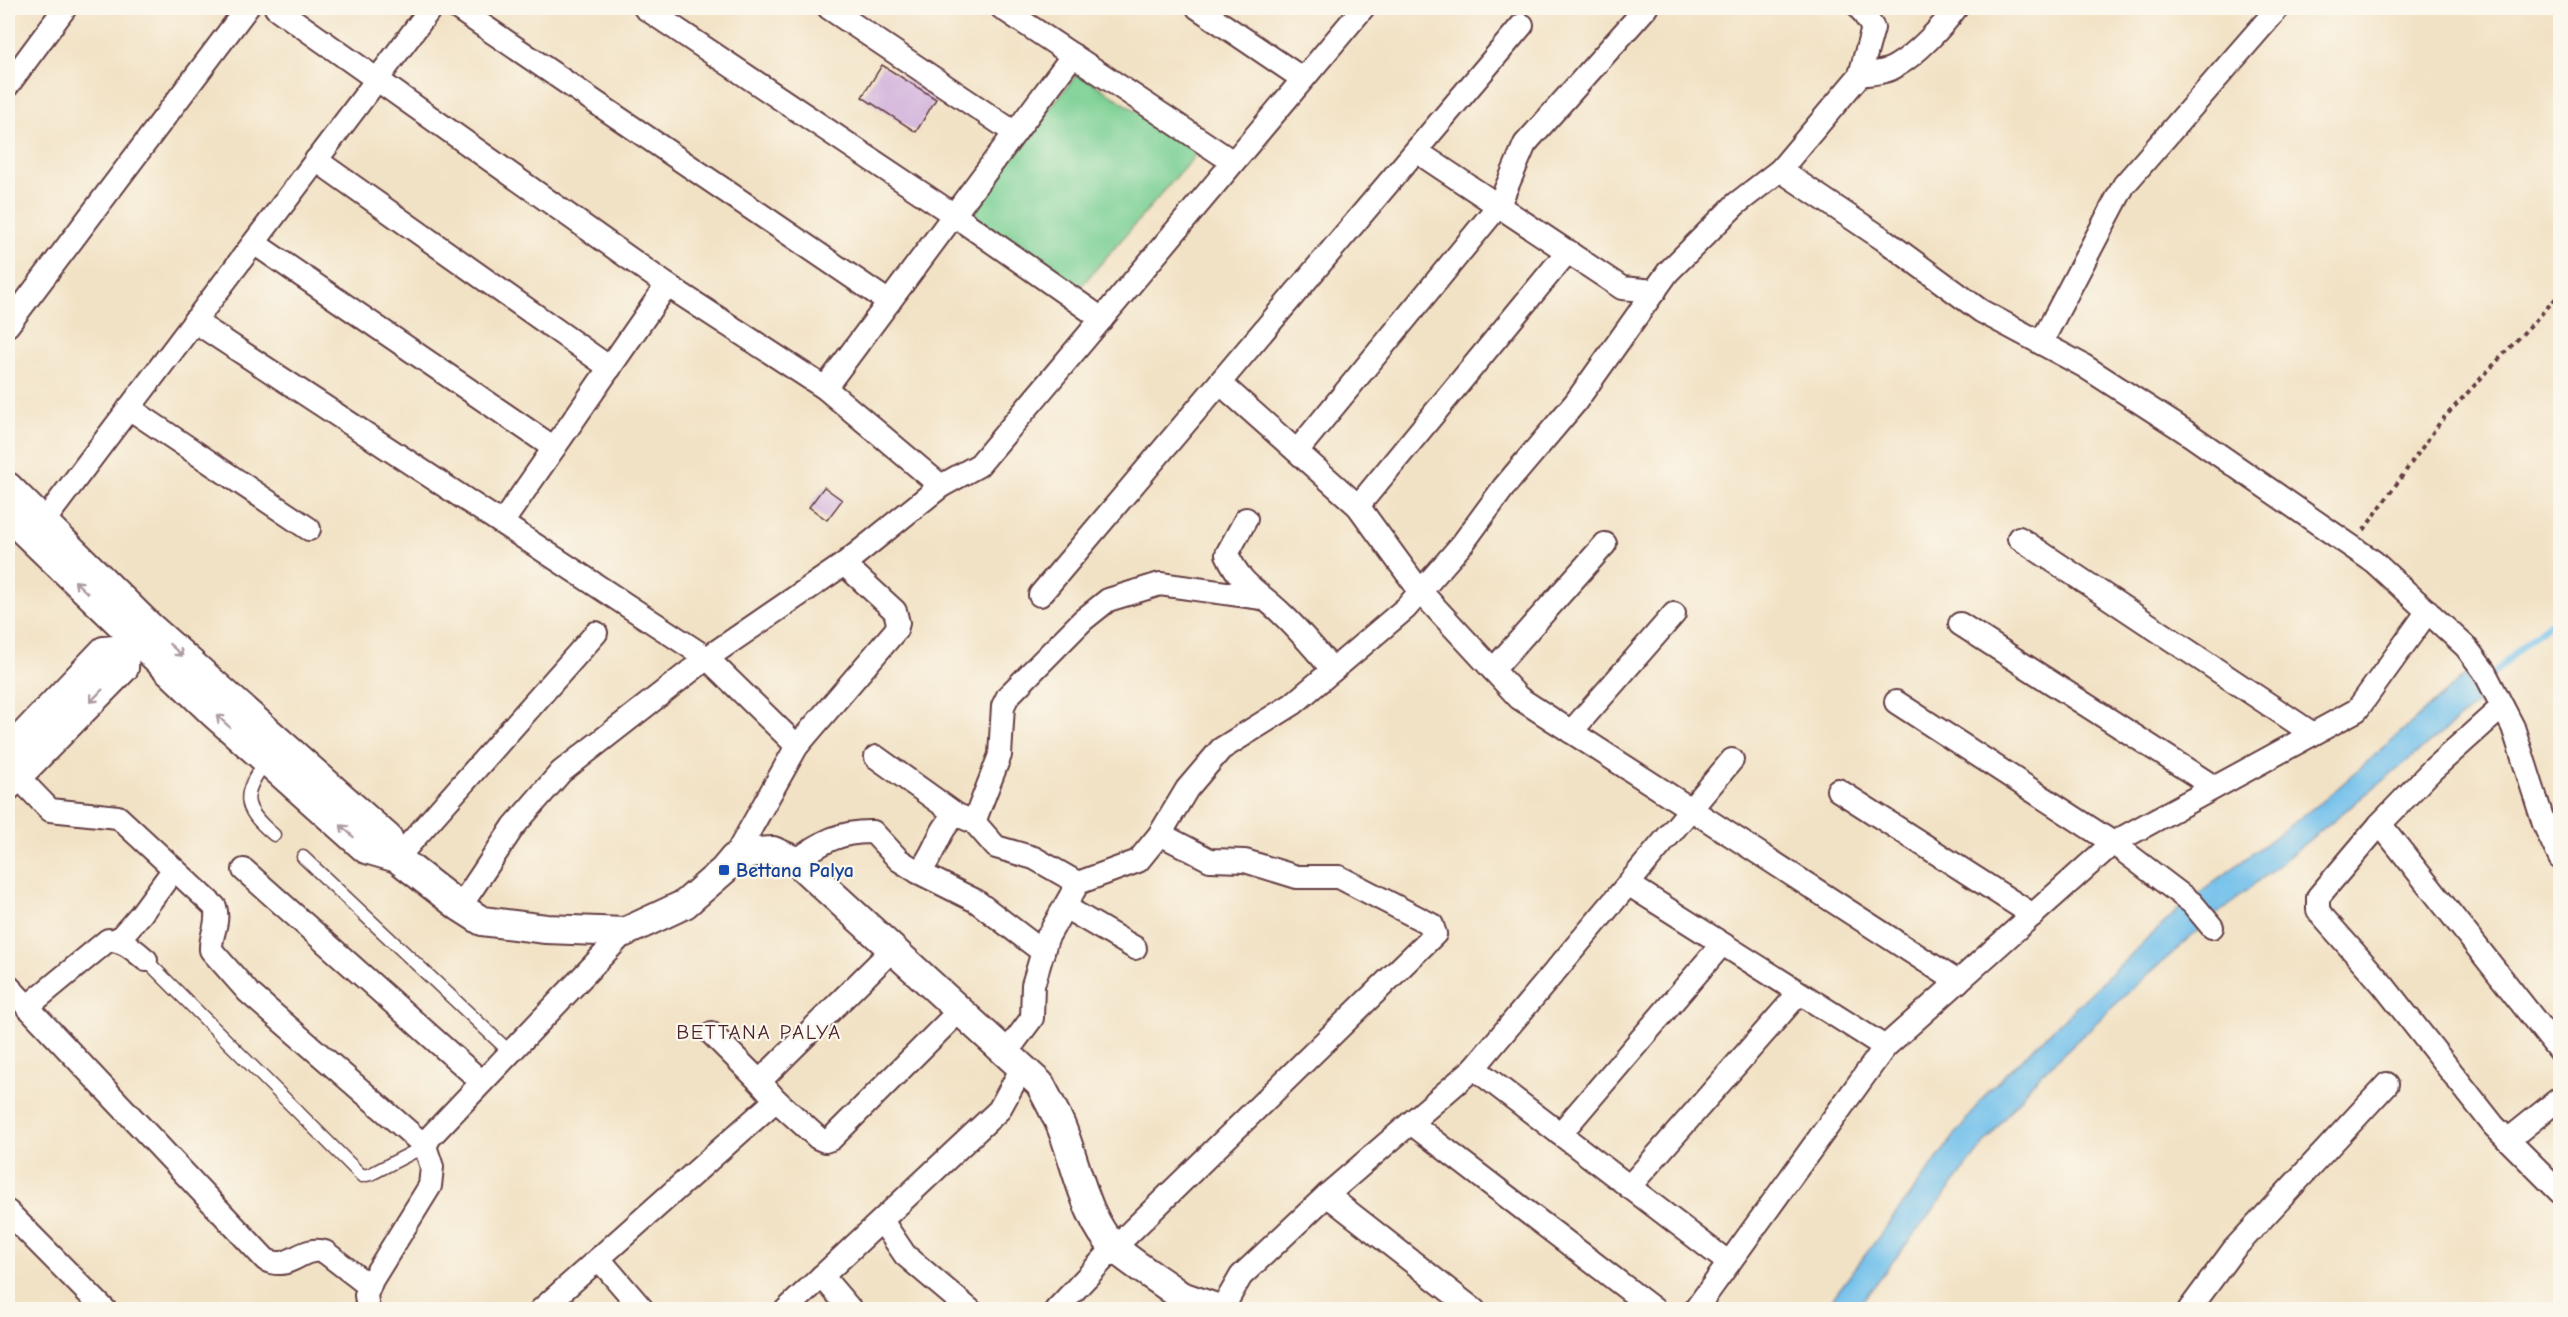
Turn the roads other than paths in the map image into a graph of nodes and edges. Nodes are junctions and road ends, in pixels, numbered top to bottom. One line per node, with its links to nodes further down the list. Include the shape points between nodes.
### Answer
1 (65, 8): 22 (street)
2 (228, 8): 35 (street)
3 (247, 8): 35 (street)
4 (276, 8): 21 (street)
5 (431, 8): 21 (street)
6 (457, 8): 34 (street)
7 (645, 8): 29 (street)
8 (829, 8): 23 (street)
9 (1002, 8): 18 (street)
10 (1198, 8): 19 (street)
11 (1343, 8): 19 (street)
12 (1364, 8): 19 (street)
13 (1646, 8): 28 (street, via 1525,144)
14 (1860, 8): 20 (street, via 1873,28)
15 (1956, 8): 20 (street, via 1944,25 1897,66)
16 (2278, 8): 38 (street, via 2124,185)
17 (1522, 25): 24 (street)
18 (1073, 55): 23 (street); 25 (street)
19 (1297, 75): 25 (street)
20 (1860, 75): 27 (street)
21 (377, 80): 26 (street); 32 (street)
22 (8, 85)
23 (1015, 133): 29 (street)
24 (1416, 151): 28 (street); 40 (street)
25 (1227, 158): 36 (street)
26 (316, 160): 30 (street); 39 (street)
27 (1780, 170): 33 (street, via 1736,204); 38 (street, via 1981,311)
28 (1499, 205): 31 (street); 44 (street)
29 (954, 215): 34 (street); 36 (street)
30 (254, 243): 37 (street); 43 (street)
31 (1568, 251): 33 (street, via 1622,288); 47 (street)
32 (667, 285): 39 (street); 41 (street)
33 (1654, 291): 56 (street, via 1575,403)
34 (890, 302): 41 (street)
35 (10, 305)
36 (1095, 315): 45 (street); 45 (street, via 979,465)
37 (194, 321): 42 (street); 51 (street)
38 (2041, 343): 59 (street, via 2183,430 2374,562)
39 (610, 368): 43 (street)
40 (1220, 383): 44 (street); 57 (street)
41 (825, 388): 45 (street)
42 (129, 408): 50 (street); 52 (street)
43 (554, 448): 51 (street)
44 (1297, 452): 47 (street)
45 (942, 486): 55 (street)
46 (8, 487): 50 (street)
47 (1358, 506): 56 (street)
48 (8, 516): 63 (street, one-way to 48)
49 (1246, 519): 58 (street, via 1227,554 1233,569)
50 (44, 521): 63 (street)
51 (502, 523): 64 (street)
52 (309, 529)
53 (2019, 538): 70 (street)
54 (1605, 543): 66 (street)
55 (844, 564): 64 (street); 71 (street, via 895,610 898,623)
56 (1420, 591): 65 (street, via 1406,608); 66 (street)
57 (1040, 595)
58 (1262, 598): 65 (street, via 1282,614); 79 (street, via 1160,584 1108,600 1008,696 1003,706 1000,755)
59 (2428, 611): 67 (street, via 2466,647); 70 (street, via 2357,710)
60 (1674, 614): 69 (street)
61 (1960, 624): 76 (street)
62 (596, 633): 85 (street)
63 (136, 638): 73 (street, one-way to 63); 75 (street, via 104,651); 85 (street, one-way to 85, via 388,838)
64 (707, 658): 71 (street); 94 (street, via 561,772 514,826)
65 (1333, 670): 81 (street, via 1293,704 1221,749 1187,789)
66 (1493, 670): 69 (street, via 1519,698)
67 (2498, 699): 80 (street); 87 (street, via 2513,727 2544,824)
68 (1896, 702): 83 (street)
69 (1571, 732): 78 (street)
70 (2313, 734): 76 (street)
71 (797, 746): 86 (street)
72 (876, 757): 79 (street)
73 (267, 760): 82 (lane, via 251,781 248,800 255,819); 85 (street, one-way to 73, via 366,849)
74 (1732, 760): 78 (street)
75 (11, 771): 89 (street, via 50,810 118,817)
76 (2214, 787): 83 (street)
77 (1838, 790): 96 (street)
78 (1691, 808): 93 (street); 105 (street)
79 (966, 818): 91 (street, via 947,822); 92 (street, via 996,847 1034,858)
80 (2380, 824): 112 (street); 122 (street, via 2318,897 2318,910)
81 (1160, 834): 92 (street, via 1138,861); 129 (street, via 1210,860 1245,861 1297,877 1339,877 1432,925 1435,934)
82 (274, 835)
83 (2113, 843): 96 (street); 97 (street, via 2192,903)
84 (303, 857): 113 (lane)
85 (397, 858): 94 (street)
86 (734, 858): 88 (street, via 772,851); 98 (street, via 685,904)
87 (2560, 858)
88 (796, 861): 91 (street, via 814,847 850,832 873,832 899,860); 102 (street)
89 (174, 869): 99 (street); 123 (street, via 215,907 217,921 211,950 248,992)
90 (244, 870): 116 (street)
91 (918, 872): 103 (street, via 976,901)
92 (1078, 883): 95 (street)
93 (1628, 884): 100 (street); 115 (street)
94 (460, 907): 98 (street, via 482,921 546,929)
95 (1065, 907): 101 (street); 103 (street)
96 (2032, 915): 105 (street)
97 (2212, 927)
98 (625, 932): 113 (street)
99 (118, 940): 104 (street); 108 (street, via 108,940 98,947)
100 (1722, 944): 107 (street); 121 (street)
101 (1135, 948)
102 (892, 950): 109 (street); 118 (street, via 763,1078)
103 (1043, 952): 114 (street, via 1033,985 1032,1018)
104 (146, 960): 123 (lane, via 362,1176)
105 (1958, 982): 111 (street)
106 (8, 986): 108 (street)
107 (1799, 993): 111 (street); 124 (street)
108 (27, 1007): 133 (street, via 266,1260 280,1265 317,1250 325,1252)
109 (959, 1011): 114 (street); 118 (street, via 831,1139 818,1138)
110 (712, 1034): 118 (street)
111 (1885, 1047): 131 (street)
112 (2560, 1052)
113 (512, 1054): 116 (street)
114 (1014, 1060): 128 (street, via 999,1110); 129 (street, via 1040,1084 1061,1126 1089,1205)
115 (1474, 1068): 120 (street); 121 (street)
116 (482, 1082): 123 (street)
117 (2387, 1084): 147 (street, via 2234,1249)
118 (769, 1092): 130 (street)
119 (2560, 1098): 122 (street)
120 (1411, 1123): 126 (street); 145 (street)
121 (1560, 1134): 124 (street)
122 (2508, 1140): 125 (street)
123 (425, 1146): 133 (street, via 432,1167 430,1186)
124 (1629, 1187): 131 (street)
125 (2560, 1192)
126 (1327, 1195): 135 (street, via 1240,1276); 144 (street)
127 (8, 1212): 136 (street)
128 (882, 1221): 132 (street); 142 (street, via 905,1255)
129 (1114, 1248): 134 (street); 143 (street)
130 (599, 1259): 138 (street); 139 (street)
131 (1729, 1263): 146 (street)
132 (822, 1276): 140 (street); 141 (street)
133 (369, 1286): 137 (street)
134 (1190, 1303): 135 (street)
135 (1222, 1309)
136 (105, 1310)
137 (368, 1310)
138 (542, 1310)
139 (644, 1310)
140 (786, 1310)
141 (851, 1310)
142 (970, 1310)
143 (1056, 1310)
144 (1474, 1310)
145 (1655, 1310)
146 (1695, 1310)
147 (2189, 1310)

